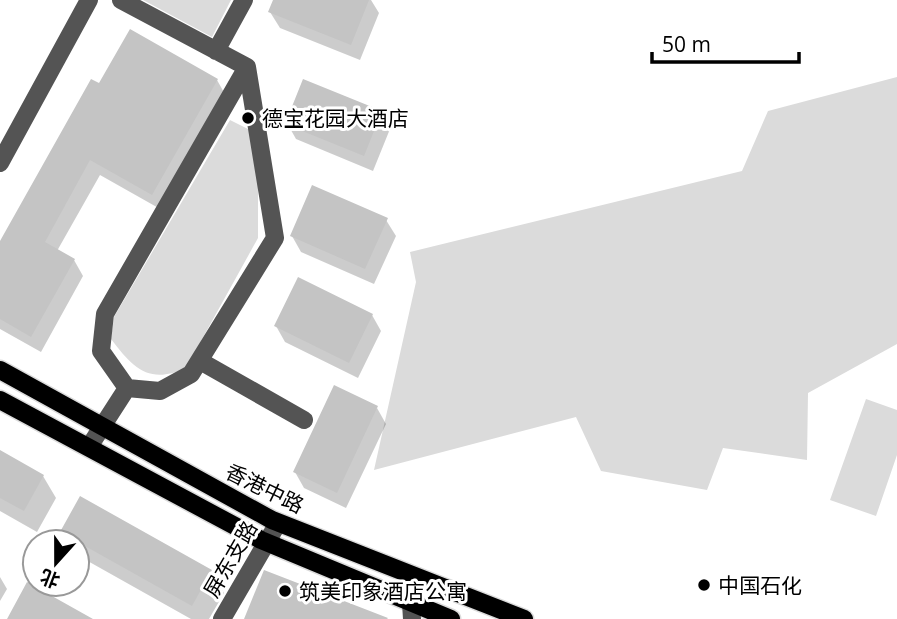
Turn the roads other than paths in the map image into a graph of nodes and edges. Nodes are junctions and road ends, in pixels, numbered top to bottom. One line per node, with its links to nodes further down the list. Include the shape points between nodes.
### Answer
1 (89, 0): 6 (street)
2 (121, 0): 4 (street)
3 (244, 0): 4 (street)
4 (216, 51): 5 (street)
5 (247, 67): 7 (street, via 275,238); 9 (street, via 105,314 101,351)
6 (0, 163)
7 (200, 360): 9 (street, via 191,374 160,391); 11 (street)
8 (0, 370): 12 (main road, 香港中路)
9 (127, 388): 12 (street)
10 (0, 400): 13 (main road)
11 (304, 420)
12 (101, 428): 13 (street); 14 (main road, 香港中路)
13 (89, 447): 15 (main road)
14 (278, 523): 15 (street, 屏东支路); 19 (main road, 香港中路)
15 (265, 542): 16 (main road); 17 (street, 屏东支路)
16 (412, 611): 18 (main road)
17 (222, 619)
18 (451, 619)
19 (524, 619)

